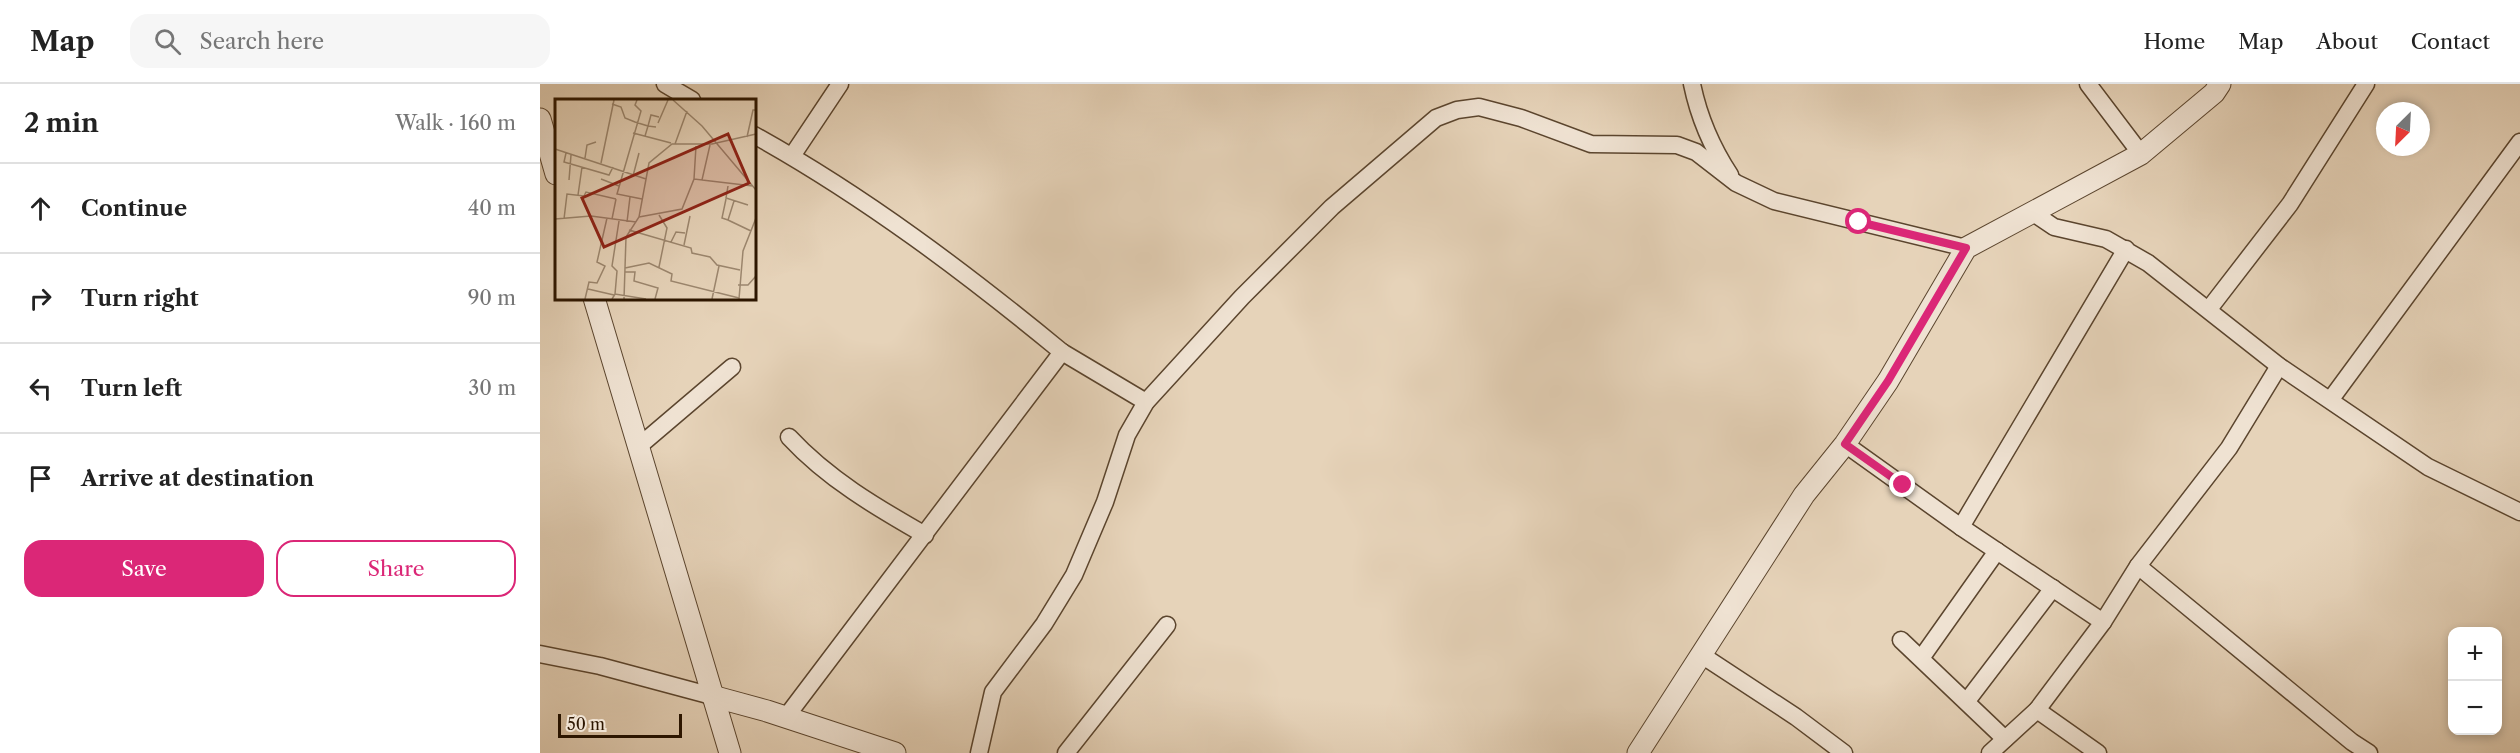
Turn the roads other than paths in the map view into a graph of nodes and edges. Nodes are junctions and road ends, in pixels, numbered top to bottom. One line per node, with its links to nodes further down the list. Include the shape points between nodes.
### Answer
1 (665, 84): 7 (street)
2 (840, 84): 12 (street)
3 (1692, 84): 14 (street, via 1698,114 1710,141)
4 (2088, 84): 11 (street)
5 (2220, 84): 11 (street)
6 (2366, 84): 19 (street, via 2290,204)
7 (690, 99)
8 (540, 119): 13 (street)
9 (756, 136): 12 (street)
10 (2520, 142): 23 (street)
11 (2141, 154): 15 (street)
12 (792, 156): 20 (street, via 974,280)
13 (555, 171)
14 (1736, 183): 16 (street, via 1774,201); 24 (street, via 1696,152 1677,145 1590,144 1503,112 1479,107 1457,110 1436,118 1415,134 1332,207 1242,297)
15 (2032, 212): 16 (street); 17 (street, via 2054,227 2086,233)
16 (1966, 248): 26 (street, via 1888,381)
17 (2126, 249): 19 (street); 29 (street)
18 (595, 300): 27 (street)
19 (2209, 309): 21 (street)
20 (1062, 352): 24 (street); 30 (street)
21 (2279, 366): 23 (street); 32 (street, via 2229,448)
22 (732, 368): 27 (street)
23 (2331, 399): 28 (street, via 2428,467)
24 (1146, 402): 48 (street, via 1127,435 1105,502 1074,575 1044,624 993,692)
25 (789, 437): 30 (street, via 810,459 860,497)
26 (1845, 444): 29 (street); 38 (street, via 1804,495)
27 (638, 447): 40 (street)
28 (2520, 512)
29 (1961, 527): 31 (street)
30 (925, 535): 43 (street)
31 (1997, 551): 33 (street); 39 (street)
32 (2138, 566): 34 (street); 53 (street)
33 (2053, 588): 34 (street); 41 (street)
34 (2103, 622): 42 (street)
35 (1167, 625): 49 (street)
36 (1901, 640): 39 (street)
37 (540, 654): 40 (street)
38 (1700, 654): 45 (street, via 1796,717); 50 (street)
39 (1922, 657): 41 (street)
40 (712, 696): 43 (street); 46 (street)
41 (1967, 701): 44 (street)
42 (2037, 710): 44 (street); 52 (street)
43 (786, 717): 47 (street)
44 (2005, 739): 51 (street)
45 (1836, 751)
46 (730, 753)
47 (895, 753)
48 (979, 753)
49 (1066, 753)
50 (1638, 753)
51 (1990, 753)
52 (2098, 753)
53 (2369, 753)

